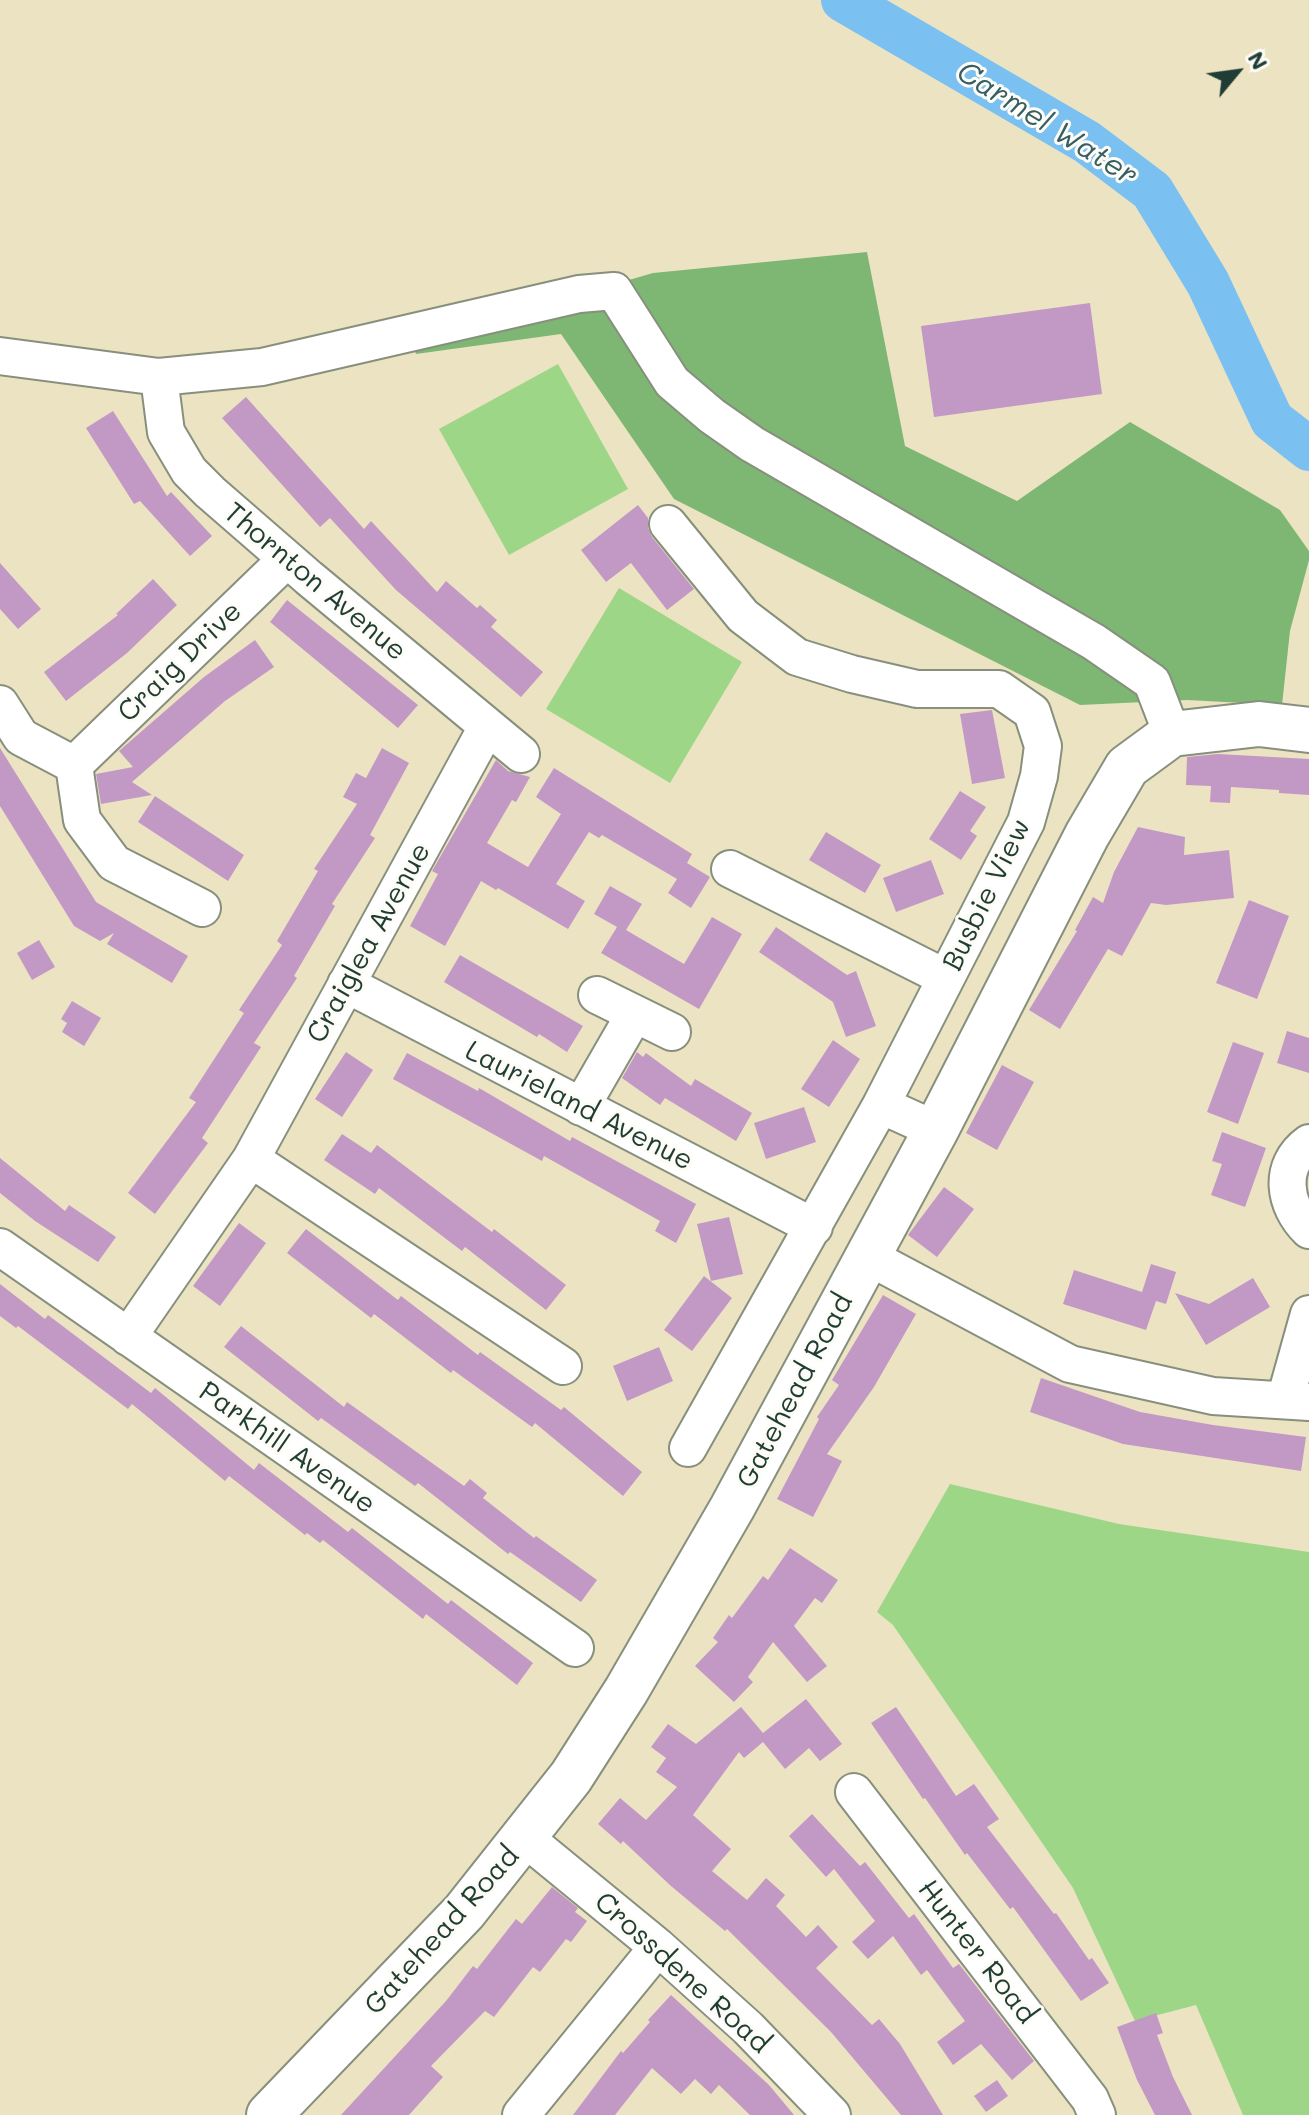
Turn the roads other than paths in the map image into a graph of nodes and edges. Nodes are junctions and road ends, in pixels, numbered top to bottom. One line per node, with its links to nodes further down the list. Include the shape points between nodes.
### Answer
1 (0, 356): 2 (street)
2 (159, 377): 4 (street, Thornton Avenue, via 166,432 189,471); 8 (street, via 262,367 579,294 614,291 672,382 712,416 1094,642 1152,682)
3 (668, 524): 13 (street, Busbie View, via 743,616 797,657 917,689 999,689 1032,712 1043,746 1026,822)
4 (287, 559): 6 (street, Thornton Avenue); 10 (street, Craig Drive)
5 (0, 704): 10 (street, via 21,737)
6 (487, 727): 9 (street, Thornton Avenue); 14 (street, Craiglea Avenue)
7 (1309, 730): 8 (main road, Gatehead Road, via 1259,724)
8 (1172, 734): 20 (main road, Gatehead Road, via 1127,767)
9 (521, 754)
10 (74, 765): 12 (street, via 82,820 114,863)
11 (730, 869): 13 (street)
12 (202, 908)
13 (946, 978): 18 (street, Busbie View)
14 (346, 984): 19 (street, Laurieland Avenue); 22 (street, Craiglea Avenue)
15 (597, 995): 16 (street)
16 (634, 1015): 17 (street); 19 (street)
17 (672, 1032)
18 (881, 1105): 20 (street); 23 (street, Busbie View)
19 (581, 1107): 23 (street, Laurieland Avenue)
20 (936, 1130): 26 (main road, Gatehead Road)
21 (1309, 1143): 24 (street, via 1292,1163 1287,1190 1292,1209)
22 (251, 1159): 28 (street, Craiglea Avenue); 29 (street)
23 (814, 1227): 31 (street, Busbie View)
24 (1309, 1230)
25 (0, 1247): 28 (street, Parkhill Avenue)
26 (867, 1256): 30 (street, via 1070,1364 1213,1396); 34 (main road, Gatehead Road, via 732,1508 633,1678)
27 (1309, 1314): 30 (street)
28 (128, 1337): 32 (street, Parkhill Avenue)
29 (563, 1366)
30 (1297, 1401)
31 (688, 1448)
32 (575, 1648)
33 (854, 1792): 39 (street, Hunter Road, via 1090,2099)
34 (525, 1838): 35 (street, Crossdene Road); 36 (main road, Gatehead Road, via 464,1912)
35 (658, 1947): 37 (street); 38 (street, Crossdene Road, via 748,2028)
36 (269, 2115)
37 (521, 2115)
38 (832, 2115)
39 (1097, 2115)

